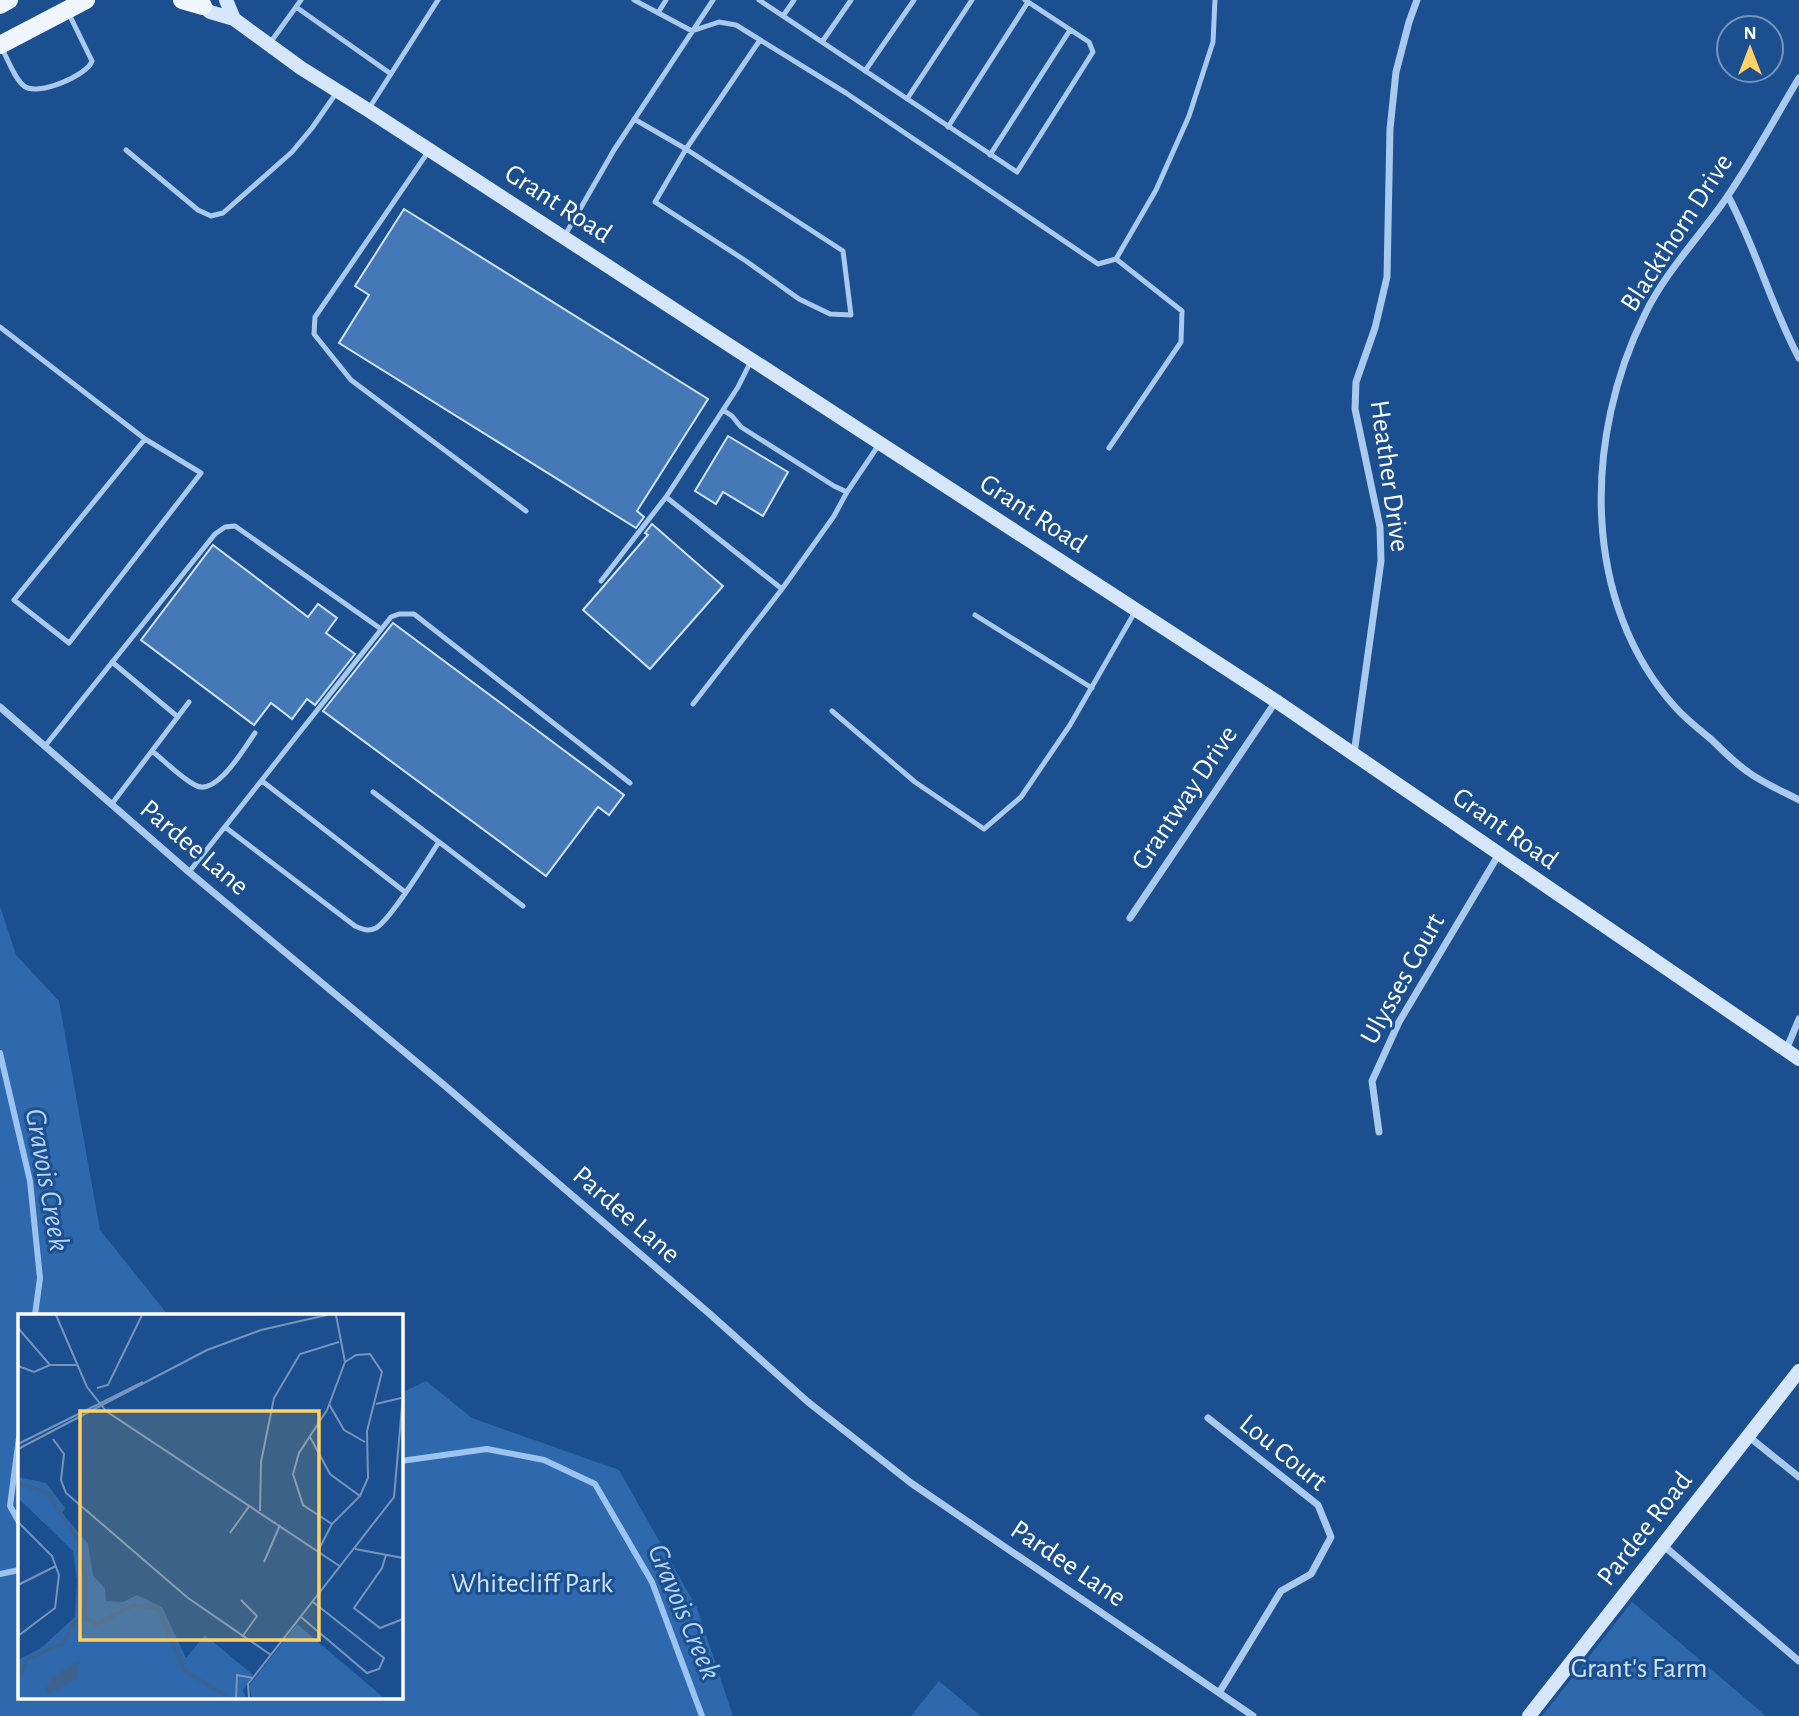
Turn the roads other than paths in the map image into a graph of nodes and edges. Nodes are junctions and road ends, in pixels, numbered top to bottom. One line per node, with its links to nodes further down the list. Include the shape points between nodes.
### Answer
1 (9, 0): 19 (main road)
2 (86, 0): 21 (main road)
3 (182, 0): 18 (main road)
4 (226, 0): 24 (street, Grant Road)
5 (301, 0): 20 (lane)
6 (438, 0): 32 (lane)
7 (634, 0): 22 (lane)
8 (666, 0): 22 (lane)
9 (713, 0): 26 (lane)
10 (759, 0): 23 (lane)
11 (794, 0): 23 (lane)
12 (851, 0): 28 (lane)
13 (914, 0): 31 (lane)
14 (972, 0): 35 (lane)
15 (1215, 0): 45 (lane, via 1213,42 1189,116 1156,190)
16 (1417, 0): 72 (street, Heather Drive, via 1396,72 1391,117 1387,277 1356,382 1355,409 1381,552)
17 (1027, 1): 25 (lane); 38 (lane)
18 (200, 3): 24 (street, Grant Road, via 210,12)
19 (0, 5)
20 (296, 7): 30 (lane); 32 (lane)
21 (67, 10): 29 (main road); 29 (lane, via 92,61 88,70 44,90 30,90 22,85)
22 (658, 13): 26 (lane)
23 (783, 16): 28 (lane)
24 (234, 19): 30 (street, Grant Road)
25 (1070, 30): 42 (lane); 42 (lane, via 1088,42 1093,52 1017,173)
26 (692, 31): 27 (lane, via 719,22 736,25); 37 (lane)
27 (760, 40): 40 (lane); 45 (lane, via 1098,264)
28 (822, 42): 31 (lane)
29 (0, 45)
30 (268, 46): 34 (street, Grant Road)
31 (865, 71): 35 (lane)
32 (391, 74): 36 (lane)
33 (1799, 78): 43 (street, Blackthorn Drive)
34 (337, 92): 36 (street, Grant Road); 41 (lane, via 292,152 223,213 198,210)
35 (907, 99): 38 (lane)
36 (369, 110): 39 (street, Grant Road)
37 (634, 119): 40 (lane); 44 (lane)
38 (948, 127): 42 (lane)
39 (430, 149): 44 (street, Grant Road); 55 (lane, via 314,317 314,334 351,380)
40 (686, 149): 40 (lane, via 655,202 799,299 830,314 851,315 843,251)
41 (126, 150)
42 (990, 155)
43 (1728, 196): 47 (street); 76 (street, Blackthorn Drive, via 1646,313 1617,381 1601,474 1604,547 1611,587 1626,629 1676,709 1747,772)
44 (564, 237): 48 (street, Grant Road)
45 (1115, 258): 52 (lane, via 1182,311 1181,342)
46 (0, 327): 50 (lane)
47 (1799, 358)
48 (752, 360): 49 (lane); 51 (street, Grant Road)
49 (723, 410): 53 (lane, via 741,427); 54 (lane)
50 (145, 439): 50 (lane, via 14,600 69,643 201,473)
51 (880, 443): 53 (lane); 58 (street, Grant Road)
52 (1109, 448)
53 (847, 492): 57 (lane)
54 (666, 497): 56 (lane); 57 (lane)
55 (526, 511)
56 (601, 581)
57 (782, 589): 65 (lane)
58 (1136, 610): 62 (lane); 64 (street, Grant Road)
59 (975, 615): 62 (lane)
60 (381, 629): 61 (lane, via 235,526 225,527); 73 (lane); 74 (lane, via 391,617 414,614)
61 (113, 662): 68 (lane); 70 (lane)
62 (1092, 688): 67 (lane, via 1021,797 984,829 915,782)
63 (189, 702): 68 (lane)
64 (1276, 702): 72 (street, Grant Road); 84 (street, Grantway Drive)
65 (692, 704)
66 (0, 708): 70 (street, Pardee Lane)
67 (832, 711)
68 (178, 717): 71 (lane)
69 (255, 733): 71 (lane, via 216,784 206,789 196,787)
70 (45, 746): 77 (street, Pardee Lane)
71 (152, 751): 77 (lane)
72 (1354, 754): 80 (street, Grant Road)
73 (262, 781): 78 (lane); 82 (lane)
74 (630, 783)
75 (373, 792): 79 (lane)
76 (1799, 800)
77 (111, 805): 81 (street, Pardee Lane)
78 (225, 827): 81 (lane); 82 (lane, via 365,930 375,929 387,918)
79 (439, 842): 82 (lane); 83 (lane)
80 (1499, 854): 86 (street, Grant Road); 88 (street, Ulysses Court, via 1399,1022 1372,1082)
81 (189, 872): 95 (street, Pardee Lane, via 444,1085 808,1402 911,1483)
82 (405, 892)
83 (523, 906)
84 (1130, 918)
85 (1799, 1019): 86 (street)
86 (1786, 1050): 87 (street, Grant Road)
87 (1799, 1059)
88 (1378, 1132)
89 (1799, 1371): 91 (street, Pardee Road)
90 (1208, 1418): 95 (street, Lou Court, via 1318,1505 1331,1537 1311,1574 1281,1591)
91 (1748, 1436): 92 (street); 93 (street, Pardee Road)
92 (1799, 1476)
93 (1664, 1546): 94 (street); 97 (street, Pardee Road)
94 (1799, 1661)
95 (1219, 1693): 96 (street, Pardee Lane)
96 (1253, 1716)
97 (1529, 1716)

